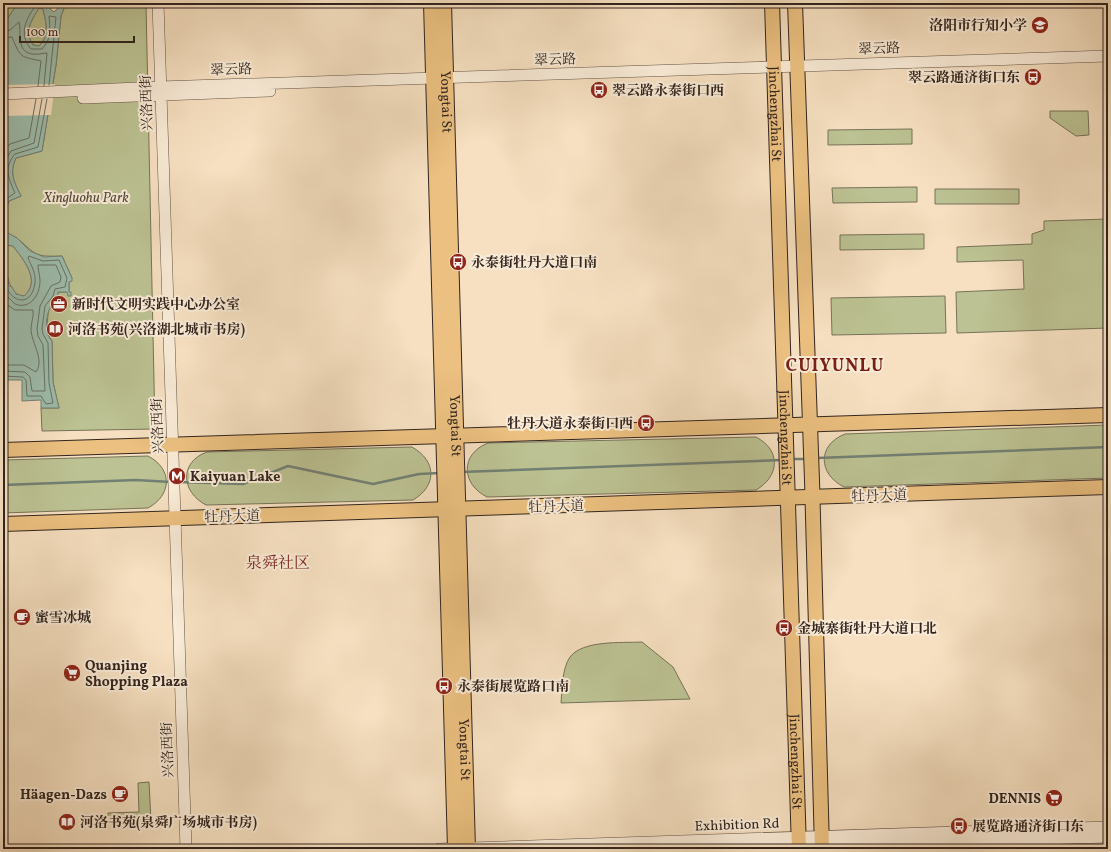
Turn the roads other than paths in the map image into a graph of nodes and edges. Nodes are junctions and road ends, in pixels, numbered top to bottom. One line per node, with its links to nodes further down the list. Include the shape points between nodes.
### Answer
1 (158, 3): 12 (street, 兴洛西街)
2 (164, 3): 12 (street, 兴洛西街)
3 (431, 3): 11 (main road, Yongtai St)
4 (444, 3): 11 (main road, Yongtai St)
5 (772, 3): 10 (main road, Jinchengzhai St)
6 (795, 3): 9 (main road, Jinchengzhai St)
7 (1108, 56): 9 (street, 翠云路)
8 (1108, 63): 9 (street, 翠云路)
9 (796, 70): 10 (street, 翠云路); 17 (main road, Jinchengzhai St)
10 (774, 71): 11 (street, 翠云路); 18 (main road, Jinchengzhai St)
11 (440, 81): 12 (street, 翠云路); 19 (main road, Yongtai St)
12 (163, 91): 14 (street, 翠云路); 20 (street, 兴洛西街)
13 (3, 94): 14 (street, 翠云路)
14 (62, 95): 15 (street, 翠云路)
15 (3, 101)
16 (1108, 415): 17 (main road)
17 (810, 431): 18 (main road); 23 (main road, Jinchengzhai St)
18 (786, 432): 19 (main road); 24 (main road, Jinchengzhai St)
19 (450, 436): 20 (main road); 25 (main road, Yongtai St)
20 (176, 443): 21 (main road); 26 (street, 兴洛西街)
21 (3, 450)
22 (1108, 487): 23 (main road, 牡丹大道)
23 (812, 497): 24 (main road, 牡丹大道); 31 (main road, Jinchengzhai St)
24 (788, 498): 25 (main road, 牡丹大道); 30 (main road, Jinchengzhai St)
25 (453, 510): 26 (main road, 牡丹大道); 35 (main road, Yongtai St)
26 (177, 518): 27 (main road, 牡丹大道); 32 (street, 兴洛西街); 33 (street, 兴洛西街)
27 (3, 524)
28 (1108, 827): 31 (street, Exhibition Rd)
29 (1108, 837): 31 (street, Exhibition Rd)
30 (798, 844): 31 (street, Exhibition Rd); 35 (street, Exhibition Rd); 36 (street, Exhibition Rd)
31 (822, 844)
32 (186, 849)
33 (192, 849)
34 (439, 849): 35 (street, Exhibition Rd)
35 (462, 849)
36 (722, 849)

